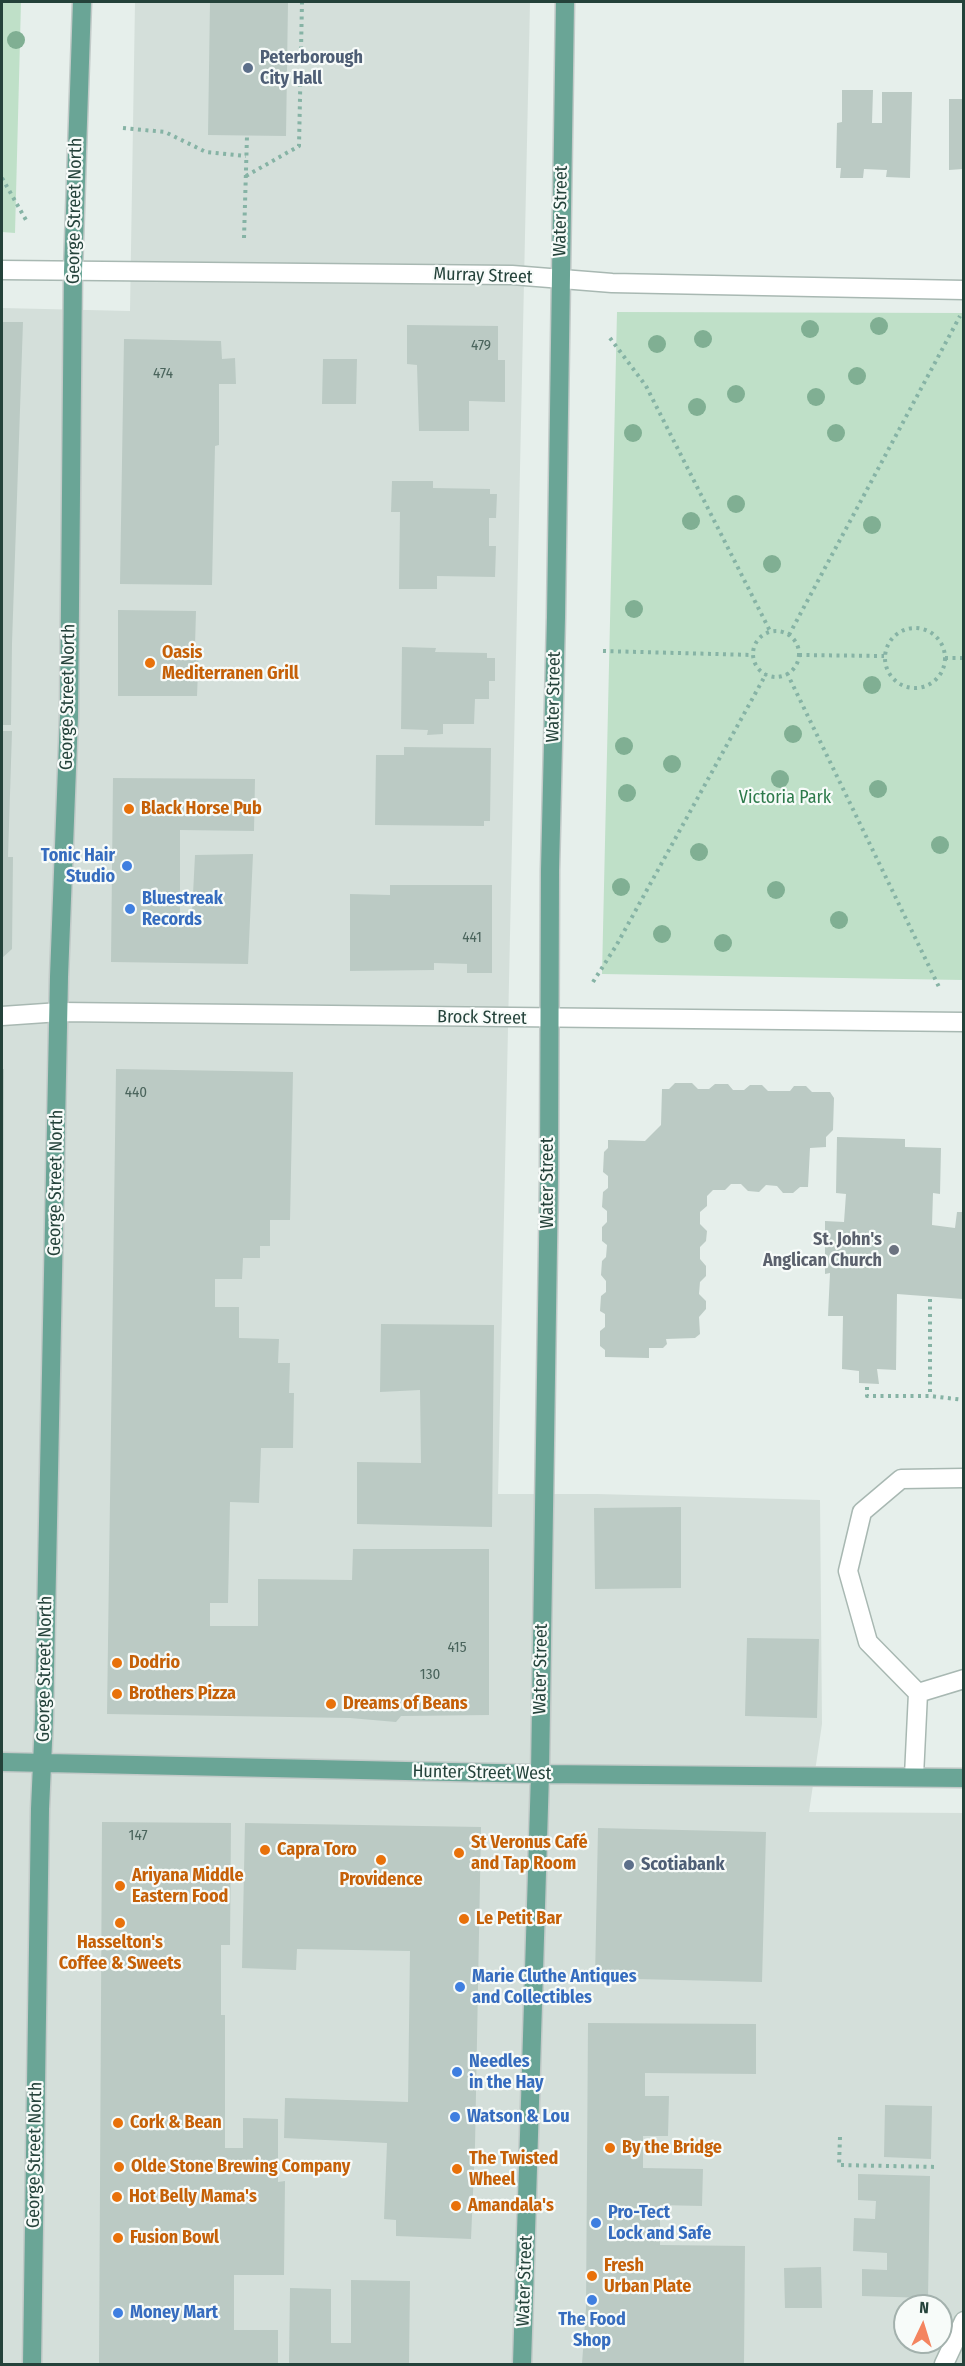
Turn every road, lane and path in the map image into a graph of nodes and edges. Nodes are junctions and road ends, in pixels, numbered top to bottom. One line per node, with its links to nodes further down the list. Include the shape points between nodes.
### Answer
1 (82, 2): 12 (main road, George Street North)
2 (302, 2): 7 (path, via 299,146)
3 (565, 2): 13 (main road, Water Street)
4 (123, 128): 6 (path, via 165,132 206,152)
5 (247, 136): 6 (path)
6 (246, 156): 7 (path)
7 (246, 176): 10 (path)
8 (2, 178): 9 (path)
9 (26, 220)
10 (244, 238)
11 (2, 270): 12 (street, Murray Street)
12 (73, 271): 13 (street, Murray Street, via 513,275); 29 (main road, George Street North, via 69,716)
13 (560, 280): 14 (street, Murray Street); 31 (main road, Water Street)
14 (963, 290)
15 (963, 310): 18 (path)
16 (610, 338): 17 (path, via 646,386)
17 (770, 632): 18 (path); 20 (path, via 757,640)
18 (789, 635): 21 (path)
19 (603, 651): 20 (path)
20 (753, 655): 26 (path)
21 (799, 655): 22 (path); 25 (path)
22 (884, 656): 23 (path, via 889,642 900,632 915,628 930,632 941,643); 23 (path, via 888,672 898,684 914,689 930,684 941,673)
23 (945, 658): 24 (path)
24 (963, 658)
25 (787, 673): 26 (path); 28 (path)
26 (766, 674): 27 (path, via 616,946)
27 (592, 982)
28 (939, 987)
29 (60, 1012): 30 (street, Brock Street); 31 (street, Brock Street); 41 (main road, George Street North)
30 (2, 1016)
31 (550, 1019): 32 (street, Brock Street); 42 (main road, Water Street)
32 (963, 1022)
33 (930, 1299): 35 (path)
34 (867, 1387): 35 (path, via 867,1396)
35 (930, 1396): 36 (path)
36 (963, 1400)
37 (963, 1478): 39 (street, via 901,1479 862,1512 851,1561 849,1571 868,1642)
38 (963, 1679): 39 (street)
39 (918, 1693): 43 (street)
40 (2, 1762): 41 (main road, Hunter Street West)
41 (43, 1762): 42 (main road, Hunter Street West); 48 (main road, George Street North)
42 (540, 1774): 43 (main road, Hunter Street West); 49 (main road, Water Street)
43 (914, 1776): 44 (main road, Hunter Street West)
44 (963, 1778)
45 (840, 2137): 46 (path, via 839,2165)
46 (938, 2167)
47 (963, 2321): 50 (street)
48 (32, 2364)
49 (522, 2364)
50 (944, 2364)

